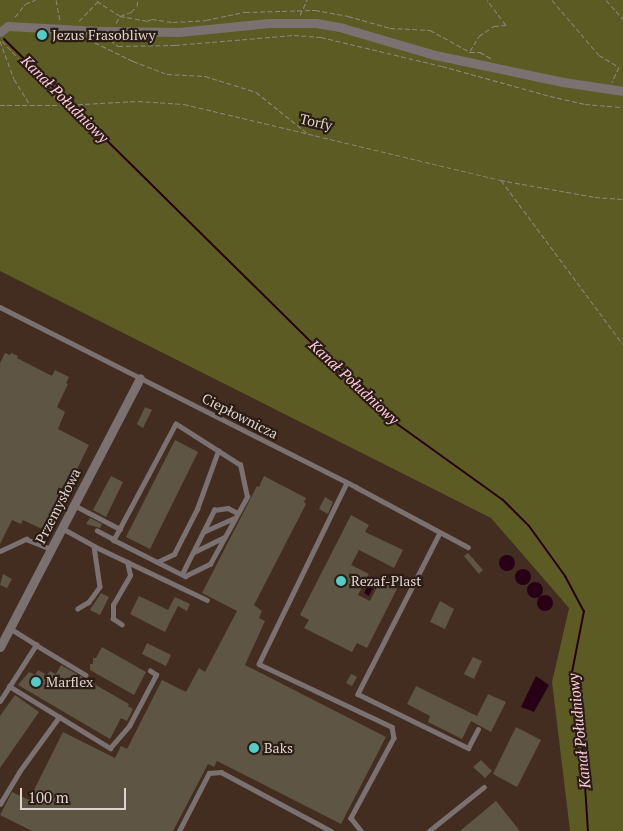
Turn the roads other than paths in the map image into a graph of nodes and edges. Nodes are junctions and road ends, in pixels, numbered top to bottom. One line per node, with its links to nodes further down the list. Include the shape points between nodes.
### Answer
1 (4, 29): 2 (street, via 179,32 297,21 343,28 434,55)
2 (623, 91)
3 (0, 308): 4 (lane, Ciepłownicza)
4 (140, 378): 6 (lane, Ciepłownicza); 7 (street, Przemysłowa)
5 (218, 451): 8 (lane, via 240,465 247,497); 10 (lane, via 176,424); 22 (lane, via 197,509 174,554)
6 (347, 483): 13 (lane, Ciepłownicza); 40 (lane, via 259,664 392,727 394,738 351,818)
7 (74, 505): 9 (street, Przemysłowa); 10 (lane)
8 (237, 515): 12 (lane); 12 (lane, via 228,508 214,510); 14 (lane)
9 (62, 528): 16 (lane); 18 (street, Przemysłowa)
10 (120, 529): 15 (lane)
11 (97, 531): 15 (lane)
12 (203, 532): 20 (lane)
13 (440, 533): 17 (lane, Ciepłownicza); 35 (lane, via 358,694 468,748)
14 (225, 537): 20 (lane); 23 (lane, via 210,564 185,576)
15 (114, 540): 22 (lane)
16 (94, 546): 21 (lane); 25 (lane, via 100,586 89,602)
17 (468, 547)
18 (52, 549): 19 (lane, via 26,539); 27 (street, Przemysłowa)
19 (0, 550)
20 (193, 553): 23 (lane)
21 (127, 562): 24 (lane); 26 (lane, via 130,575 113,606 113,619)
22 (157, 562): 23 (lane)
23 (182, 574)
24 (207, 600)
25 (78, 609)
26 (122, 625)
27 (10, 629): 28 (lane); 29 (street, Przemysłowa)
28 (36, 644): 31 (lane); 32 (lane)
29 (0, 647)
30 (150, 671): 34 (lane, via 156,675 130,726 110,748)
31 (86, 674)
32 (9, 686): 33 (lane); 34 (lane)
33 (0, 701)
34 (59, 717): 37 (lane)
35 (478, 729)
36 (484, 787): 41 (lane)
37 (0, 804)
38 (179, 831): 39 (lane, via 209,773 221,772)
39 (331, 831)
40 (361, 831)
41 (429, 831)

